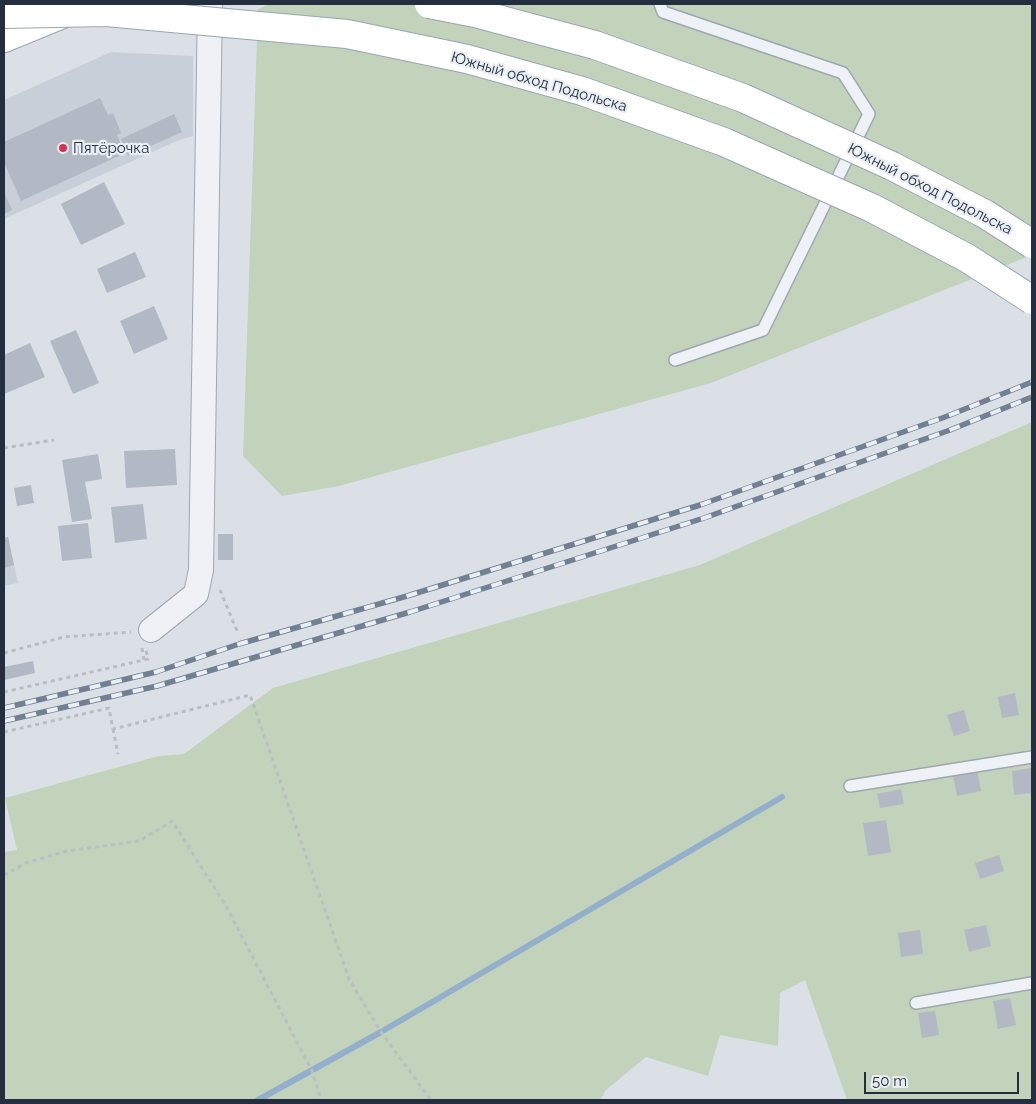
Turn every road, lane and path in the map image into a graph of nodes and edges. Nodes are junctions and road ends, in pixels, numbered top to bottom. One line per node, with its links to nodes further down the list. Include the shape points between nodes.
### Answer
1 (31, 4): 6 (main road)
2 (85, 4): 7 (main road)
3 (210, 4): 13 (street, via 201,570 196,594)
4 (429, 4): 8 (main road, Южный обход Подольска, bridge, via 595,45 743,98 892,166 985,214)
5 (660, 4): 10 (lane, via 663,12 843,73 869,114 763,330)
6 (4, 15): 9 (main road, Южный обход Подольска, bridge, via 106,12 347,34 467,59 582,91 724,142 872,208 967,258)
7 (4, 38)
8 (1032, 244)
9 (1032, 300)
10 (675, 360)
11 (54, 440): 12 (path)
12 (4, 448)
13 (151, 630): 14 (path, via 64,637)
14 (4, 653)
15 (145, 654): 16 (path, via 144,660)
16 (4, 692)
17 (113, 729): 18 (path, via 109,708); 19 (path); 26 (path, via 250,695 348,979 381,1032)
18 (4, 732)
19 (118, 754)
20 (1032, 757): 21 (lane)
21 (850, 786)
22 (4, 875): 25 (path, via 26,863 67,851 139,841 172,821 226,906 312,1071)
23 (1032, 983): 24 (lane)
24 (916, 1003)
25 (321, 1100)
26 (431, 1100)

